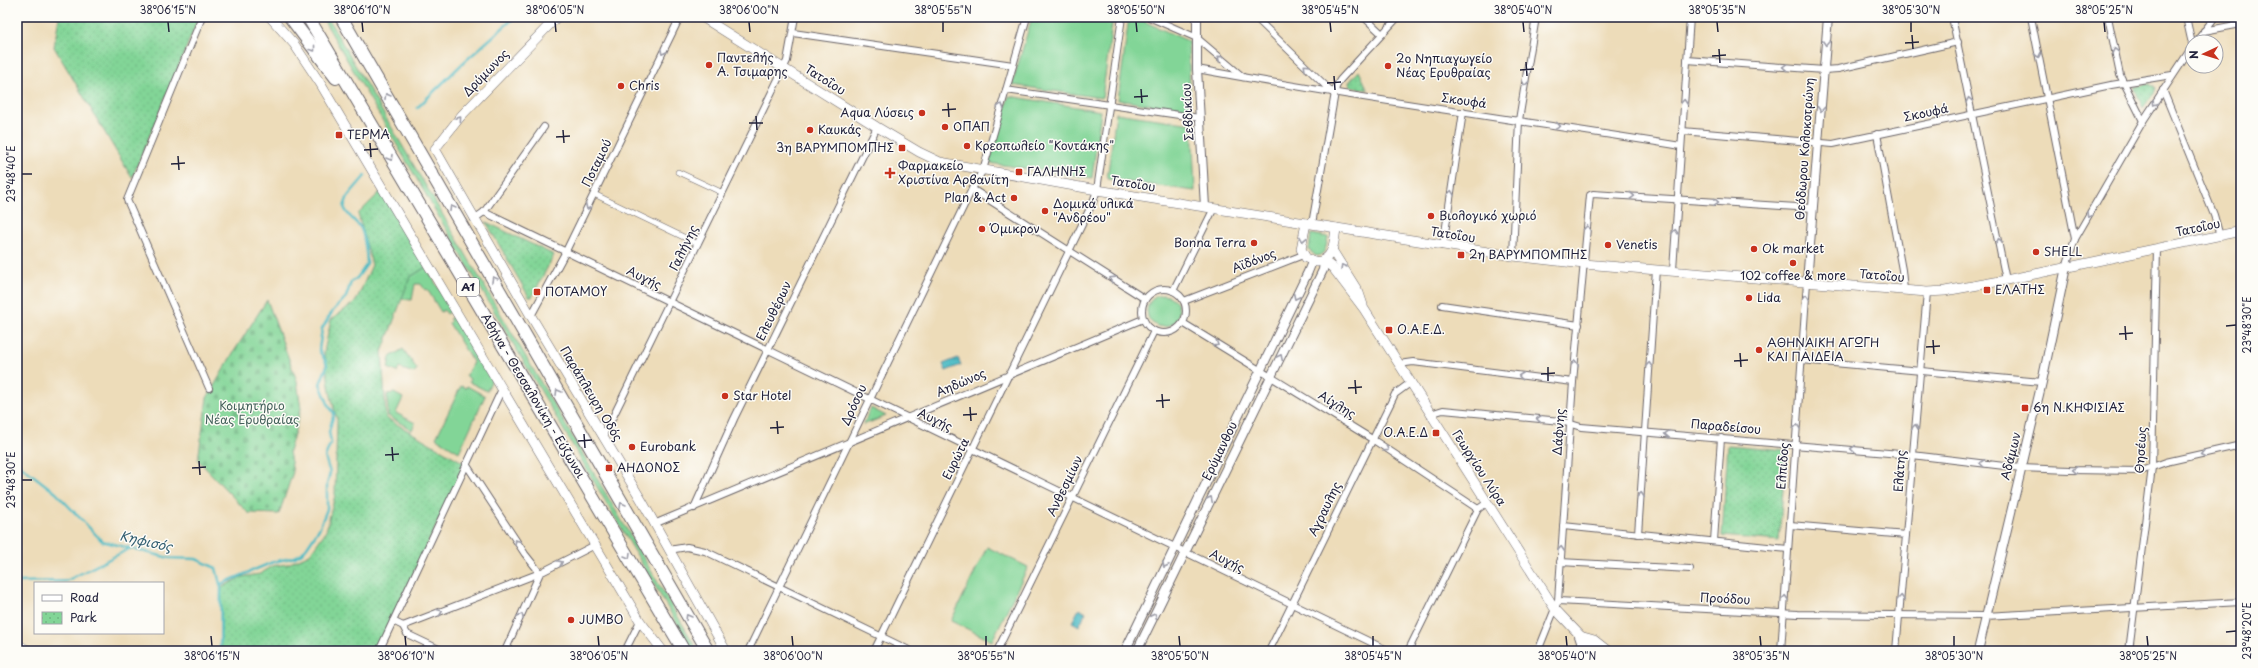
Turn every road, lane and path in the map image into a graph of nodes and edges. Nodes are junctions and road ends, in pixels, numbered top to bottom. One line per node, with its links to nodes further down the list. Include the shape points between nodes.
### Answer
1 (202, 17): 117 (street, via 127,200)
2 (270, 17): 118 (main road, via 294,44 320,83)
3 (290, 17): 49 (highway, one-way to 49)
4 (308, 17): 49 (highway, Αθήνα - Θεσσαλονίκη - Εύζωνοι / Α1)
5 (341, 17): 40 (highway, Αθήνα - Θεσσαλονίκη - Εύζωνοι / Α1)
6 (349, 17): 40 (highway)
7 (557, 17): 61 (main road, Δρύμωνος, one-way to 7, via 461,116)
8 (680, 17): 67 (street, Ποταμού, one-way to 67)
9 (702, 17): 37 (main road, Τατοΐου)
10 (795, 17): 28 (street, Γαλήνης)
11 (1027, 17): 36 (street, Δρόσου)
12 (1122, 17): 48 (street, Ευρώτα)
13 (1149, 17): 32 (street, Σκουφά)
14 (1197, 17): 32 (street, Σεβδικίου)
15 (1255, 17): 46 (street, one-way to 15)
16 (1364, 17): 29 (street)
17 (1398, 17): 29 (street)
18 (1536, 17): 53 (street, one-way to 53)
19 (1690, 17): 35 (street)
20 (1828, 17): 39 (street, Θεόδωρου Κολοκοτρώνη, one-way to 39)
21 (1952, 17): 33 (street)
22 (2031, 17): 47 (street, one-way to 47)
23 (2108, 17): 43 (street, one-way to 23)
24 (2186, 17): 30 (street)
25 (2215, 17): 27 (street)
26 (2241, 24): 27 (street)
27 (2204, 31): 31 (street)
28 (793, 33): 36 (street); 37 (street, Γαλήνης, via 790,53)
29 (1382, 34): 46 (street, via 1340,80)
30 (2190, 34)
31 (2202, 34)
32 (1196, 38): 38 (street, Σεβδικίου); 42 (street, Σκουφά, one-way to 32)
33 (1958, 42): 39 (street, via 1857,66); 51 (street, one-way to 33)
34 (2184, 58): 41 (street)
35 (1687, 60): 39 (street, one-way to 35); 57 (street, one-way to 35)
36 (1013, 65): 44 (street, Δρόσου)
37 (784, 68): 56 (main road, Τατοΐου); 66 (street, Γαλήνης)
38 (1197, 70): 42 (street, Σκουφά); 52 (street, Σεβδικίου)
39 (1824, 70): 59 (street, Θεόδωρου Κολοκοτρώνη, one-way to 59)
40 (374, 74): 174 (highway, Αθήνα - Θεσσαλονίκη - Εύζωνοι / Α1, one-way to 40)
41 (2172, 75): 43 (street, Σκουφά); 45 (street)
42 (1244, 78): 46 (street, Σκουφά)
43 (2124, 84): 47 (street, Σκουφά); 54 (street)
44 (1006, 90): 48 (street); 62 (street, Δρόσου, one-way to 44)
45 (2163, 90): 54 (street, one-way to 54); 76 (street)
46 (1334, 94): 50 (street, Σκουφά); 73 (street)
47 (2047, 98): 51 (street, Σκουφά); 77 (street)
48 (1110, 105): 52 (street); 65 (street, Ευρώτα)
49 (363, 112): 173 (highway, Αθήνα - Θεσσαλονίκη - Εύζωνοι / Α1, one-way to 173)
50 (1463, 112): 53 (street, Σκουφά); 79 (street, one-way to 50)
51 (1972, 114): 58 (street, Σκουφά); 92 (street, one-way to 51)
52 (1200, 118): 69 (street, Σεβδικίου)
53 (1519, 120): 60 (street, Σκουφά, one-way to 60); 85 (street)
54 (2143, 120): 77 (street, one-way to 77)
55 (544, 127): 71 (street)
56 (877, 127): 62 (main road, Τατοΐου, via 932,159); 107 (street, Ελευθέρων)
57 (1682, 131): 59 (street, Σκουφά); 60 (street)
58 (1877, 134): 59 (street, Σκουφά, via 1833,144); 94 (street)
59 (1818, 143): 70 (street, Θεόδωρου Κολοκοτρώνη)
60 (1681, 146): 68 (street)
61 (434, 149): 72 (main road, Παράπλευρη Οδός)
62 (983, 170): 64 (street, Δρόσου); 65 (main road, Τατοΐου)
63 (678, 172): 66 (street)
64 (972, 189): 82 (street); 119 (street, Δρόσου)
65 (1097, 190): 69 (main road, Τατοΐου); 82 (street, Ευρώτα)
66 (723, 193): 78 (street, Γαλήνης)
67 (594, 194): 78 (street); 83 (street, Ποταμού, one-way to 83)
68 (1677, 199): 70 (street, one-way to 70); 88 (street, Δάφνης, one-way to 68, via 1590,195); 91 (street, one-way to 68)
69 (1209, 207): 73 (main road, Τατοΐου); 95 (street)
70 (1813, 208): 93 (street, Θεόδωρου Κολοκοτρώνη)
71 (484, 212): 72 (street); 83 (street, Αυγής)
72 (474, 219): 102 (main road, Παράπλευρη Οδός)
73 (1309, 223): 74 (main road, Τατοΐου); 84 (main road, one-way to 84, via 1301,249)
74 (1336, 228): 79 (main road, Τατοΐου); 81 (main road, Ερύμανθου)
75 (2241, 231): 76 (main road, Τατοΐου)
76 (2220, 236): 80 (main road, Τατοΐου)
77 (2075, 239): 89 (street)
78 (698, 244): 99 (street, Γαλήνης)
79 (1443, 246): 85 (main road, Τατοΐου)
80 (2157, 249): 89 (main road, Τατοΐου); 133 (street, Θησέως)
81 (1332, 250): 86 (main road, Ερύμανθου); 101 (main road, Γεωργίου Λύρα, one-way to 81, via 1359,294)
82 (1068, 251): 97 (street, one-way to 82); 112 (street, Ευρώτα)
83 (565, 253): 99 (street, Αυγής); 102 (street, Ποταμού)
84 (1303, 255): 87 (main road); 98 (street, Αϊδόνος)
85 (1513, 256): 88 (main road, Τατοΐου)
86 (1324, 261): 87 (main road); 101 (main road, Γεωργίου Λύρα, via 1333,268); 113 (street, Ερύμανθου, one-way to 86, via 1323,270)
87 (1312, 262): 111 (street, Ερύμανθου, one-way to 111)
88 (1584, 264): 90 (main road, Τατοΐου); 105 (street, Δάφνης)
89 (2066, 267): 92 (main road, Τατοΐου); 115 (street, Αδάμων)
90 (1656, 269): 91 (main road, Τατοΐου); 123 (street, one-way to 90)
91 (1673, 270): 93 (main road, Τατοΐου)
92 (2006, 280): 96 (main road, Τατοΐου)
93 (1807, 282): 94 (main road, Τατοΐου); 108 (street, Ελπίδος, one-way to 93)
94 (1904, 290): 96 (main road, Τατοΐου)
95 (1173, 291): 97 (street, via 1158,290); 98 (street)
96 (1927, 292): 110 (street, Ελάτης)
97 (1146, 299): 103 (street, via 1143,305)
98 (1184, 301): 104 (street, via 1186,316)
99 (669, 303): 107 (street, Αυγής); 124 (street, Γαλήνης)
100 (1442, 305): 105 (street)
101 (1364, 309): 109 (main road, Γεωργίου Λύρα)
102 (531, 316): 124 (main road, Παράπλευρη Οδός)
103 (1143, 319): 106 (street); 112 (street, Αηδώνος)
104 (1183, 323): 106 (street, via 1170,333); 111 (street, Αίγλης, one-way to 111)
105 (1579, 325): 114 (street, Δάφνης, one-way to 105)
106 (1154, 331): 135 (street, Ανθεσμίων)
107 (767, 350): 119 (street, Αυγής); 137 (street, Ελευθέρων)
108 (1801, 360): 110 (street); 128 (street, Ελπίδος, one-way to 108)
109 (1399, 364): 114 (street, one-way to 109, via 1413,362); 116 (main road, Γεωργίου Λύρα)
110 (1920, 370): 115 (street); 131 (street, Ελάτης, one-way to 110)
111 (1260, 371): 113 (street, Αίγλης); 146 (street, Ερύμανθου)
112 (1009, 375): 121 (street, Αηδώνος); 130 (street, Ευρώτα)
113 (1270, 377): 126 (street, Αίγλης); 149 (street, Ερύμανθου, one-way to 113)
114 (1573, 382): 122 (street, Δάφνης)
115 (2042, 382): 134 (street, Αδάμων)
116 (1410, 383): 120 (main road, Γεωργίου Λύρα); 126 (street, Αγραυλης, via 1395,394)
117 (209, 388)
118 (502, 389): 132 (street); 145 (main road)
119 (869, 399): 121 (street, Αυγής); 127 (street, Δρόσου)
120 (1430, 414): 122 (street, Παραδείσου, one-way to 120, via 1443,410); 136 (main road, Γεωργίου Λύρα)
121 (906, 418): 127 (street, Αηδώνος); 130 (street, Αυγής)
122 (1571, 424): 123 (street, Παραδείσου); 140 (street, Δάφνης)
123 (1645, 432): 125 (street, Παραδείσου, one-way to 123); 142 (street, one-way to 123)
124 (602, 436): 139 (main road, Παράπλευρη Οδός)
125 (1722, 438): 128 (street, Παραδείσου); 144 (street)
126 (1372, 439): 138 (street, Αίγλης, one-way to 138); 155 (street, Αγραυλης)
127 (849, 442): 137 (street, Αηδώνος); 153 (street, Δρόσου)
128 (1795, 444): 131 (street, Παραδείσου, one-way to 128); 141 (street, Ελπίδος)
129 (2241, 445): 133 (street, Παραδείσου, one-way to 133)
130 (972, 450): 135 (street, Αυγής); 165 (street, Ευρώτα)
131 (1912, 455): 134 (street, Παραδείσου, one-way to 131); 143 (street, Ελάτης)
132 (466, 464): 152 (street, one-way to 132); 161 (street)
133 (2152, 467): 134 (street, Παραδείσου, one-way to 134, via 2133,471); 157 (street, Θησέως)
134 (2021, 468): 160 (street, Αδάμων)
135 (1072, 498): 146 (street, Αυγής); 179 (street, Ανθεσμίων)
136 (1487, 503): 138 (street); 156 (main road, Γεωργίου Λύρα)
137 (694, 508): 139 (street, Αηδώνος)
138 (1478, 509): 184 (street)
139 (654, 524): 148 (main road, Παράπλευρη Οδός)
140 (1563, 526): 142 (street); 150 (street, Δάφνης, one-way to 140)
141 (1790, 526): 143 (street); 147 (street, Ελπίδος)
142 (1638, 534): 144 (street)
143 (1906, 535): 159 (street, Ελάτης, one-way to 143)
144 (1714, 541): 147 (street)
145 (595, 545): 152 (street, one-way to 145); 162 (main road)
146 (1174, 547): 149 (street, Αυγής); 180 (street, Ερύμανθου, one-way to 180)
147 (1788, 549): 158 (street, Ελπίδος, one-way to 147)
148 (669, 550): 153 (street, via 687,547 701,549); 175 (main road, Παράπλευρη Οδός)
149 (1184, 552): 155 (street, Αυγής); 181 (street, Ερύμανθου, one-way to 149)
150 (1560, 562): 151 (street); 156 (street, Δάφνης)
151 (1690, 569)
152 (540, 573): 163 (street, one-way to 152); 170 (street, one-way to 152)
153 (779, 589): 165 (street); 176 (street, Δρόσου)
154 (2241, 602): 157 (street, Προόδου)
155 (1291, 604): 182 (street, Αγραυλης); 183 (street, Αυγής)
156 (1556, 605): 158 (street, Προόδου); 164 (main road, Γεωργίου Λύρα); 185 (street, Δάφνης)
157 (2134, 607): 160 (street, Προόδου); 192 (street, Θησέως)
158 (1783, 614): 159 (street, Προόδου); 189 (street, Ελπίδος)
159 (1899, 614): 160 (street, Προόδου); 190 (street, Ελάτης)
160 (1985, 616): 191 (street, Αδάμων)
161 (393, 621): 163 (street); 168 (street)
162 (640, 621): 171 (street); 172 (main road)
163 (403, 626): 169 (street, via 407,634)
164 (1579, 636): 186 (street); 187 (main road, Γεωργίου Λύρα); 188 (main road, Γεωργίου Λύρα, via 1594,640)
165 (881, 637): 177 (street, Ευρώτα); 178 (street)
166 (17, 644): 167 (main road)
167 (29, 651)
168 (379, 651)
169 (443, 651)
170 (504, 651)
171 (625, 651)
172 (663, 651)
173 (684, 651)
174 (708, 651)
175 (726, 651)
176 (748, 651)
177 (874, 651)
178 (911, 651)
179 (997, 651)
180 (1125, 651)
181 (1137, 651)
182 (1269, 651)
183 (1389, 651)
184 (1408, 651)
185 (1538, 651)
186 (1584, 651)
187 (1595, 651)
188 (1608, 651)
189 (1781, 651)
190 (1896, 651)
191 (1978, 651)
192 (2129, 651)

